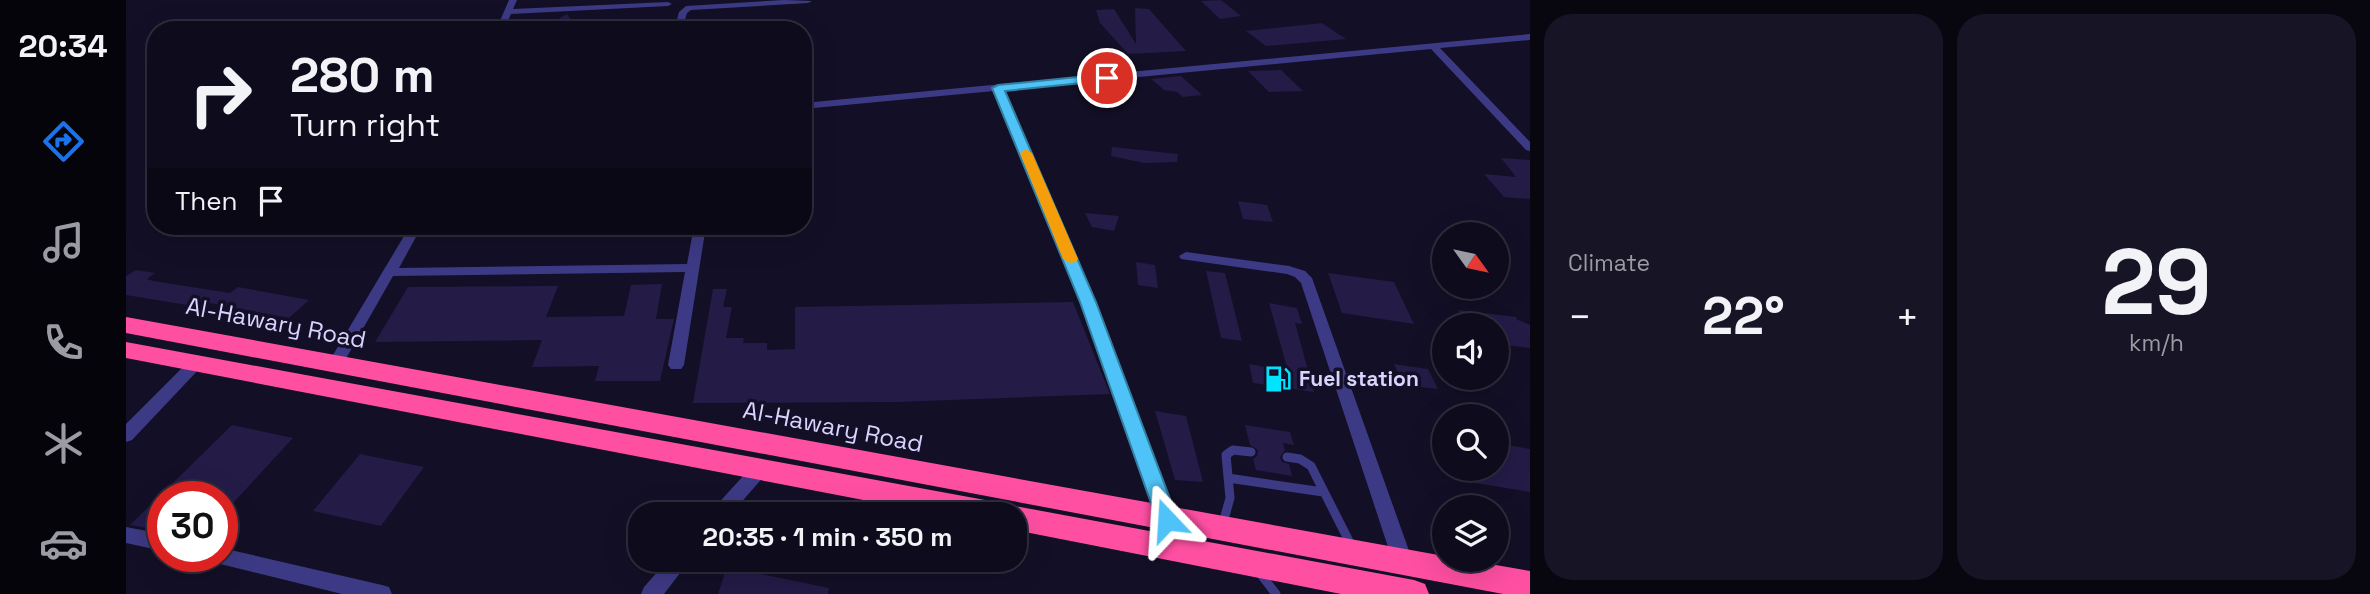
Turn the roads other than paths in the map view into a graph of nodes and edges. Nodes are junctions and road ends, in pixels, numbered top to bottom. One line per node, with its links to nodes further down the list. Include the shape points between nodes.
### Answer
1 (513, 0): 5 (street)
2 (808, 1): 3 (street)
3 (769, 2): 7 (street, via 689,8)
4 (668, 4): 5 (street)
5 (508, 12): 6 (street)
6 (504, 21)
7 (680, 21)
8 (1530, 37): 9 (street)
9 (1433, 46): 10 (street); 12 (street)
10 (998, 88): 11 (street); 32 (street, via 1088,302)
11 (812, 105)
12 (1530, 148)
13 (411, 235): 17 (street)
14 (698, 235): 16 (street)
15 (1186, 256): 38 (street, via 1289,270 1307,281)
16 (693, 268): 17 (street); 22 (street)
17 (390, 272): 21 (street)
18 (126, 325): 21 (highway, Al-Hawary Road)
19 (126, 350): 20 (highway)
20 (196, 363): 23 (street); 26 (highway)
21 (335, 365): 32 (highway, Al-Hawary Road)
22 (676, 365)
23 (126, 435)
24 (1251, 452): 27 (lane, via 1228,452)
25 (1287, 457): 28 (lane, via 1311,466)
26 (760, 470): 29 (street); 30 (highway)
27 (1228, 478): 28 (lane); 33 (lane, via 1229,506)
28 (1324, 492): 36 (lane)
29 (731, 502)
30 (932, 502)
31 (1027, 520): 39 (highway)
32 (1167, 520): 33 (highway, Al-Hawary Road)
33 (1219, 529): 36 (highway, Al-Hawary Road)
34 (126, 535): 35 (street)
35 (147, 540)
36 (1356, 554): 38 (highway, Al-Hawary Road)
37 (238, 560): 43 (street)
38 (1404, 562): 41 (highway, Al-Hawary Road)
39 (1252, 564): 42 (highway); 45 (lane)
40 (670, 572): 44 (street)
41 (1530, 585)
42 (1403, 593)
43 (382, 594)
44 (651, 594)
45 (1276, 594)

